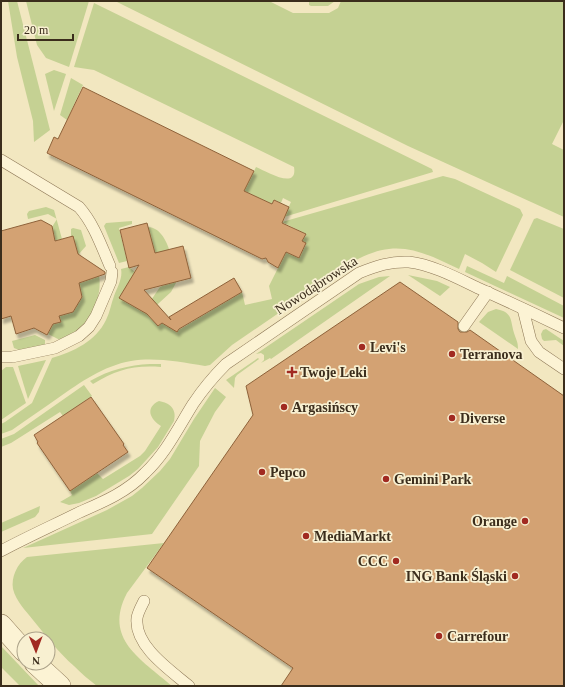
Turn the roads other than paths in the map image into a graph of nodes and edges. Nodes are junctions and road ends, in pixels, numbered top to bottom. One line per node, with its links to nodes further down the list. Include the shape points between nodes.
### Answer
1 (1, 160): 6 (lane, via 79,207 93,225 111,269 111,281 96,316 79,336 55,348)
2 (488, 292): 3 (lane, Nowodąbrowska); 4 (lane); 8 (lane, Nowodąbrowska, via 426,265 409,262 378,265 359,273 226,364 194,402 159,459 140,478 116,496)
3 (523, 309): 5 (lane, Nowodąbrowska); 7 (lane, via 531,342 539,352)
4 (464, 326)
5 (564, 328)
6 (1, 357)
7 (564, 369)
8 (1, 551)
9 (144, 601): 14 (lane, via 137,619 138,630 144,642 149,651)
10 (1, 625): 11 (street)
11 (16, 642)
12 (44, 671): 13 (street)
13 (60, 686)
14 (188, 686)

